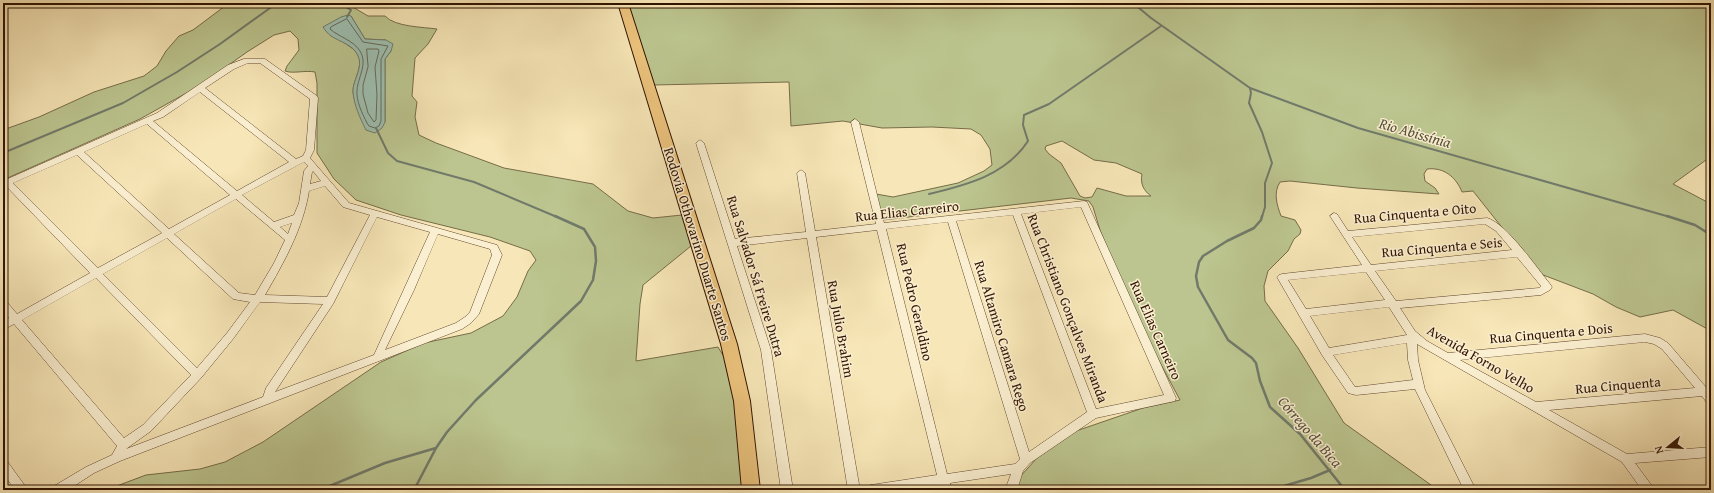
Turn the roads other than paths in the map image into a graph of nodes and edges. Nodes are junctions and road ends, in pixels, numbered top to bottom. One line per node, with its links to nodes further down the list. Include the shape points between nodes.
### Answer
1 (623, 3): 60 (main road, Rodovia Othovarino Duarte Santos, via 729,344 742,401)
2 (201, 89): 3 (street); 7 (street, via 235,65 247,61 262,61 314,98); 8 (street)
3 (148, 121): 6 (street); 13 (street)
4 (855, 122): 21 (street, Rua Pedro Geraldino)
5 (700, 143): 27 (street, Rua Salvador Sá Freire Dutra)
6 (78, 151): 11 (street); 23 (street)
7 (309, 161): 8 (street); 10 (street); 12 (street)
8 (295, 162): 13 (street)
9 (801, 173): 25 (street, Rua Julio Brahim)
10 (326, 182): 12 (street); 16 (street, via 346,205)
11 (5, 183): 30 (street)
12 (306, 189): 18 (street)
13 (236, 195): 20 (street); 23 (street)
14 (1084, 204): 15 (street, Rua Elias Carreiro); 48 (street, Rua Elias Carneiro, via 1170,398)
15 (1016, 212): 19 (street, Rua Elias Carreiro); 48 (street, Rua Christiano Gonçalves Miranda)
16 (375, 213): 22 (street); 32 (street)
17 (1334, 216): 24 (street, Avenida Forno Velho)
18 (299, 217): 20 (street); 26 (street)
19 (951, 219): 21 (street, Rua Elias Carreiro); 56 (street, Rua Altamiro Camara Rego)
20 (273, 226): 26 (street)
21 (881, 227): 25 (street, Rua Elias Carreiro); 57 (street, Rua Pedro Geraldino)
22 (435, 230): 40 (street); 40 (street, via 491,245 496,249 497,255 474,314 459,326)
23 (168, 233): 30 (street); 31 (street, via 236,296)
24 (1346, 234): 28 (street, Rua Cinquenta e Oito, via 1487,221 1499,229); 29 (street, Avenida Forno Velho)
25 (811, 235): 27 (street, Rua Elias Carreiro); 62 (street, Rua Julio Brahim)
26 (291, 238): 31 (street)
27 (732, 243): 61 (street, Rua Salvador Sá Freire Dutra, via 766,350)
28 (1519, 253): 29 (street, Rua Cinquenta e Seis); 34 (street, via 1547,287 1544,290)
29 (1369, 268): 34 (street, Avenida Forno Velho); 35 (street, Rua Cinquenta e Seis, via 1282,277)
30 (97, 273): 36 (street); 42 (street)
31 (258, 298): 32 (street); 42 (street)
32 (330, 301): 45 (street, via 270,391)
33 (3, 304): 36 (street)
34 (1393, 304): 35 (street); 38 (street, Avenida Forno Velho)
35 (1303, 313): 39 (street)
36 (16, 319): 37 (street); 51 (street)
37 (3, 326)
38 (1412, 336): 39 (street); 41 (street, Avenida Forno Velho); 43 (street, via 1413,360)
39 (1326, 352): 43 (street, via 1352,390)
40 (378, 357): 45 (street)
41 (1447, 357): 44 (street, Rua Cinquenta e Dois, via 1644,338 1665,346); 47 (street, Avenida Forno Velho)
42 (197, 375): 49 (street)
43 (1419, 384): 65 (street)
44 (1704, 392): 46 (street); 47 (street, Rua Cinquenta)
45 (267, 400): 50 (street)
46 (1711, 400)
47 (1534, 407): 54 (street, Avenida Forno Velho)
48 (1093, 414): 56 (street, Rua Elias Carneiro)
49 (147, 428): 50 (street, via 147,438); 51 (street)
50 (153, 444): 53 (street)
51 (123, 445): 53 (street)
52 (1711, 452): 54 (street)
53 (116, 458): 59 (street, via 90,470)
54 (1626, 459): 66 (street, Avenida Forno Velho)
55 (3, 464): 58 (street)
56 (1022, 464): 57 (street); 64 (street)
57 (944, 485): 63 (street)
58 (22, 490)
59 (58, 490)
60 (751, 490)
61 (787, 490)
62 (854, 490)
63 (871, 490)
64 (1011, 490)
65 (1470, 490)
66 (1649, 490)

